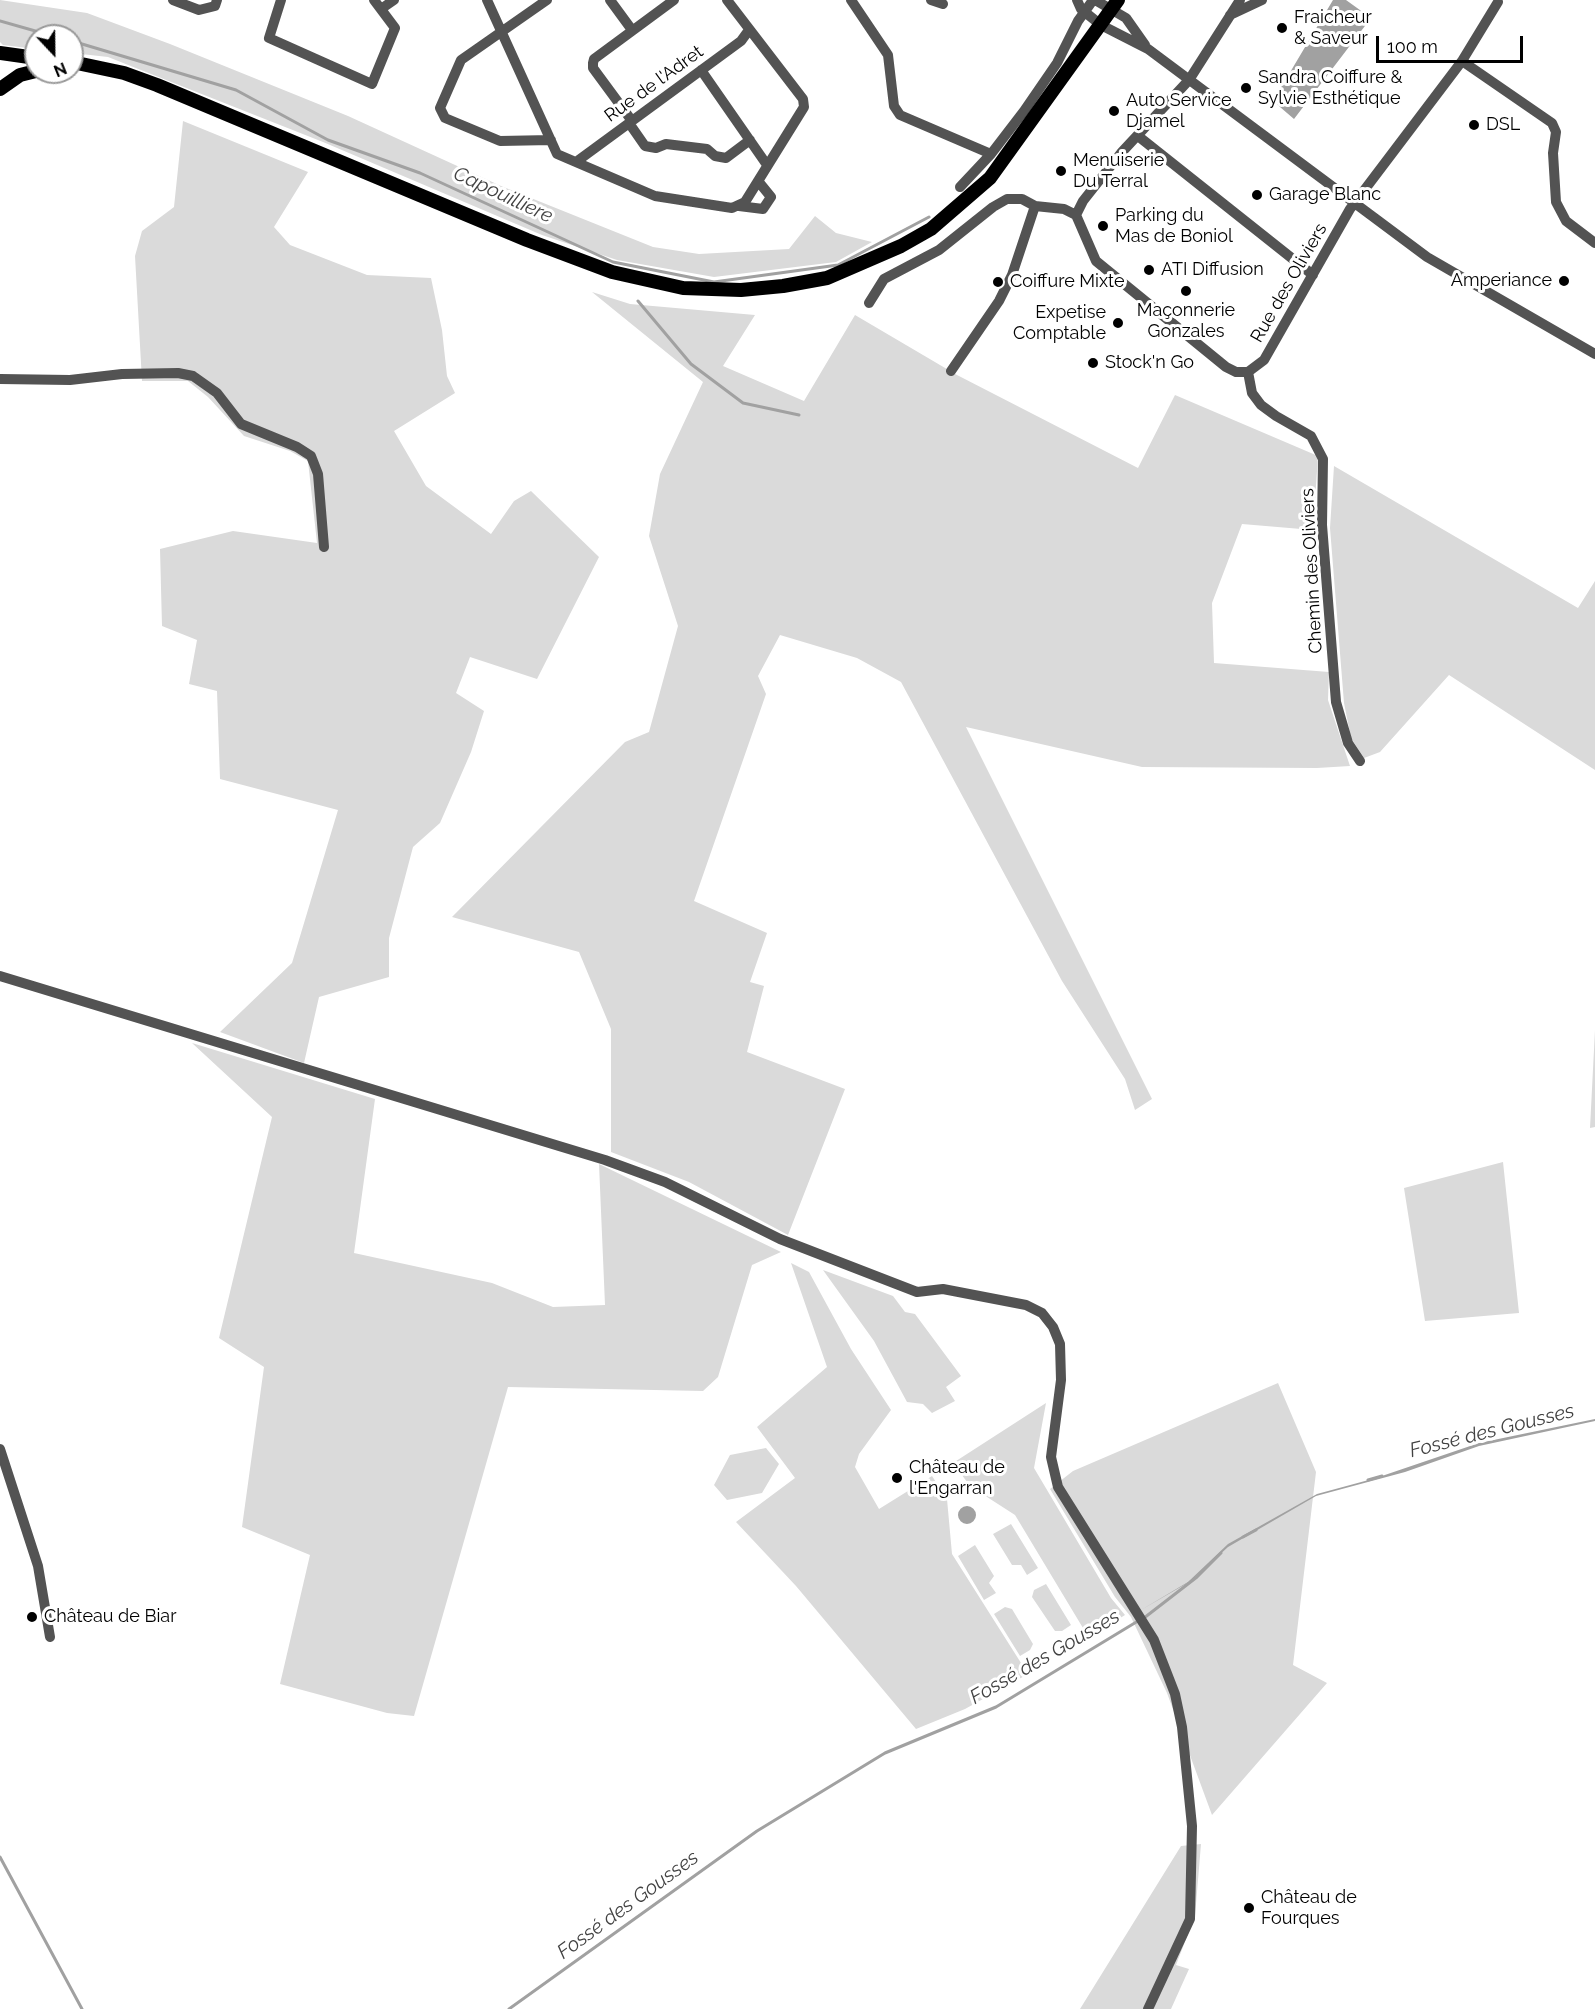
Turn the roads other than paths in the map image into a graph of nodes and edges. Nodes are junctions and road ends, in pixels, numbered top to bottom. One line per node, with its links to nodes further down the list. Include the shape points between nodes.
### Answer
1 (173, 0): 2 (street, via 199,10 215,6)
2 (217, 0)
3 (281, 0): 20 (street, via 269,38 372,84 395,28)
4 (374, 0): 20 (street)
5 (394, 0): 20 (street)
6 (487, 0): 26 (street)
7 (547, 0): 26 (street)
8 (610, 0): 24 (street)
9 (674, 0): 24 (street)
10 (851, 0): 42 (street, via 888,55 894,106 900,115)
11 (931, 0): 18 (street)
12 (1077, 0): 21 (street)
13 (1094, 0): 19 (street); 21 (street)
14 (1240, 0): 22 (street)
15 (1262, 0): 22 (street)
16 (733, 2): 25 (street)
17 (1498, 2): 30 (street, Rue des Oliviers)
18 (943, 4)
19 (1114, 5): 23 (main road); 27 (street)
20 (381, 9)
21 (1084, 12): 23 (street); 42 (street, via 1057,63)
22 (1229, 15): 36 (street)
23 (1101, 25): 27 (street); 33 (main road, via 990,178 931,229 827,278 741,290 683,288 612,272 158,85)
24 (632, 30): 38 (street, via 593,63)
25 (749, 30): 34 (street, Rue de l'Adret, via 741,41); 44 (street, via 803,99 804,107)
26 (502, 32): 40 (street); 40 (street, via 461,60 440,108 445,118 500,141)
27 (1148, 49): 36 (street)
28 (0, 53): 29 (main road)
29 (24, 56)
30 (1462, 61): 47 (street, Rue des Oliviers); 51 (street, via 1552,123 1556,132 1556,202 1566,221)
31 (84, 64): 33 (main road)
32 (84, 69): 33 (main road)
33 (107, 69)
34 (701, 70): 38 (street, Rue de l'Adret); 41 (street)
35 (24, 74): 37 (main road)
36 (1189, 80): 39 (street); 47 (street)
37 (0, 89)
38 (631, 122): 41 (street, via 645,146 656,148 666,144 707,149 726,158); 43 (street, Rue de l'Adret)
39 (1138, 136): 50 (street, via 1083,201); 52 (street)
40 (551, 140): 43 (street, via 557,154)
41 (750, 140): 44 (street)
42 (991, 154): 46 (street)
43 (576, 162): 48 (street, via 655,196 725,208)
44 (767, 165): 45 (street)
45 (758, 181): 48 (street); 48 (street, via 771,197 763,210)
46 (960, 187)
47 (1354, 205): 52 (street, Rue des Oliviers); 54 (street, via 1427,257)
48 (739, 206)
49 (1035, 206): 50 (street); 53 (street, via 1014,198 999,203 939,250 884,279); 55 (street, via 999,302)
50 (1076, 215): 56 (street, via 1096,261 1226,367)
51 (1595, 243)
52 (1313, 275): 56 (street, Rue des Oliviers, via 1264,360)
53 (869, 303)
54 (1595, 354)
55 (951, 371)
56 (1248, 372): 59 (street, Chemin des Oliviers, via 1252,393 1261,405 1311,436 1323,459 1322,525 1336,702 1348,743)
57 (0, 380): 58 (street, via 178,373 193,376 217,393 241,424 310,456 318,474)
58 (324, 547)
59 (1360, 761)
60 (0, 976): 63 (street, via 605,1160 686,1192 780,1239 917,1292 944,1289 1026,1305 1042,1313 1060,1344 1061,1380 1051,1457 1058,1487 1154,1640 1175,1694 1182,1727 1192,1826 1190,1919)
61 (0, 1449): 62 (street, via 38,1566)
62 (50, 1637)
63 (1148, 2009)

